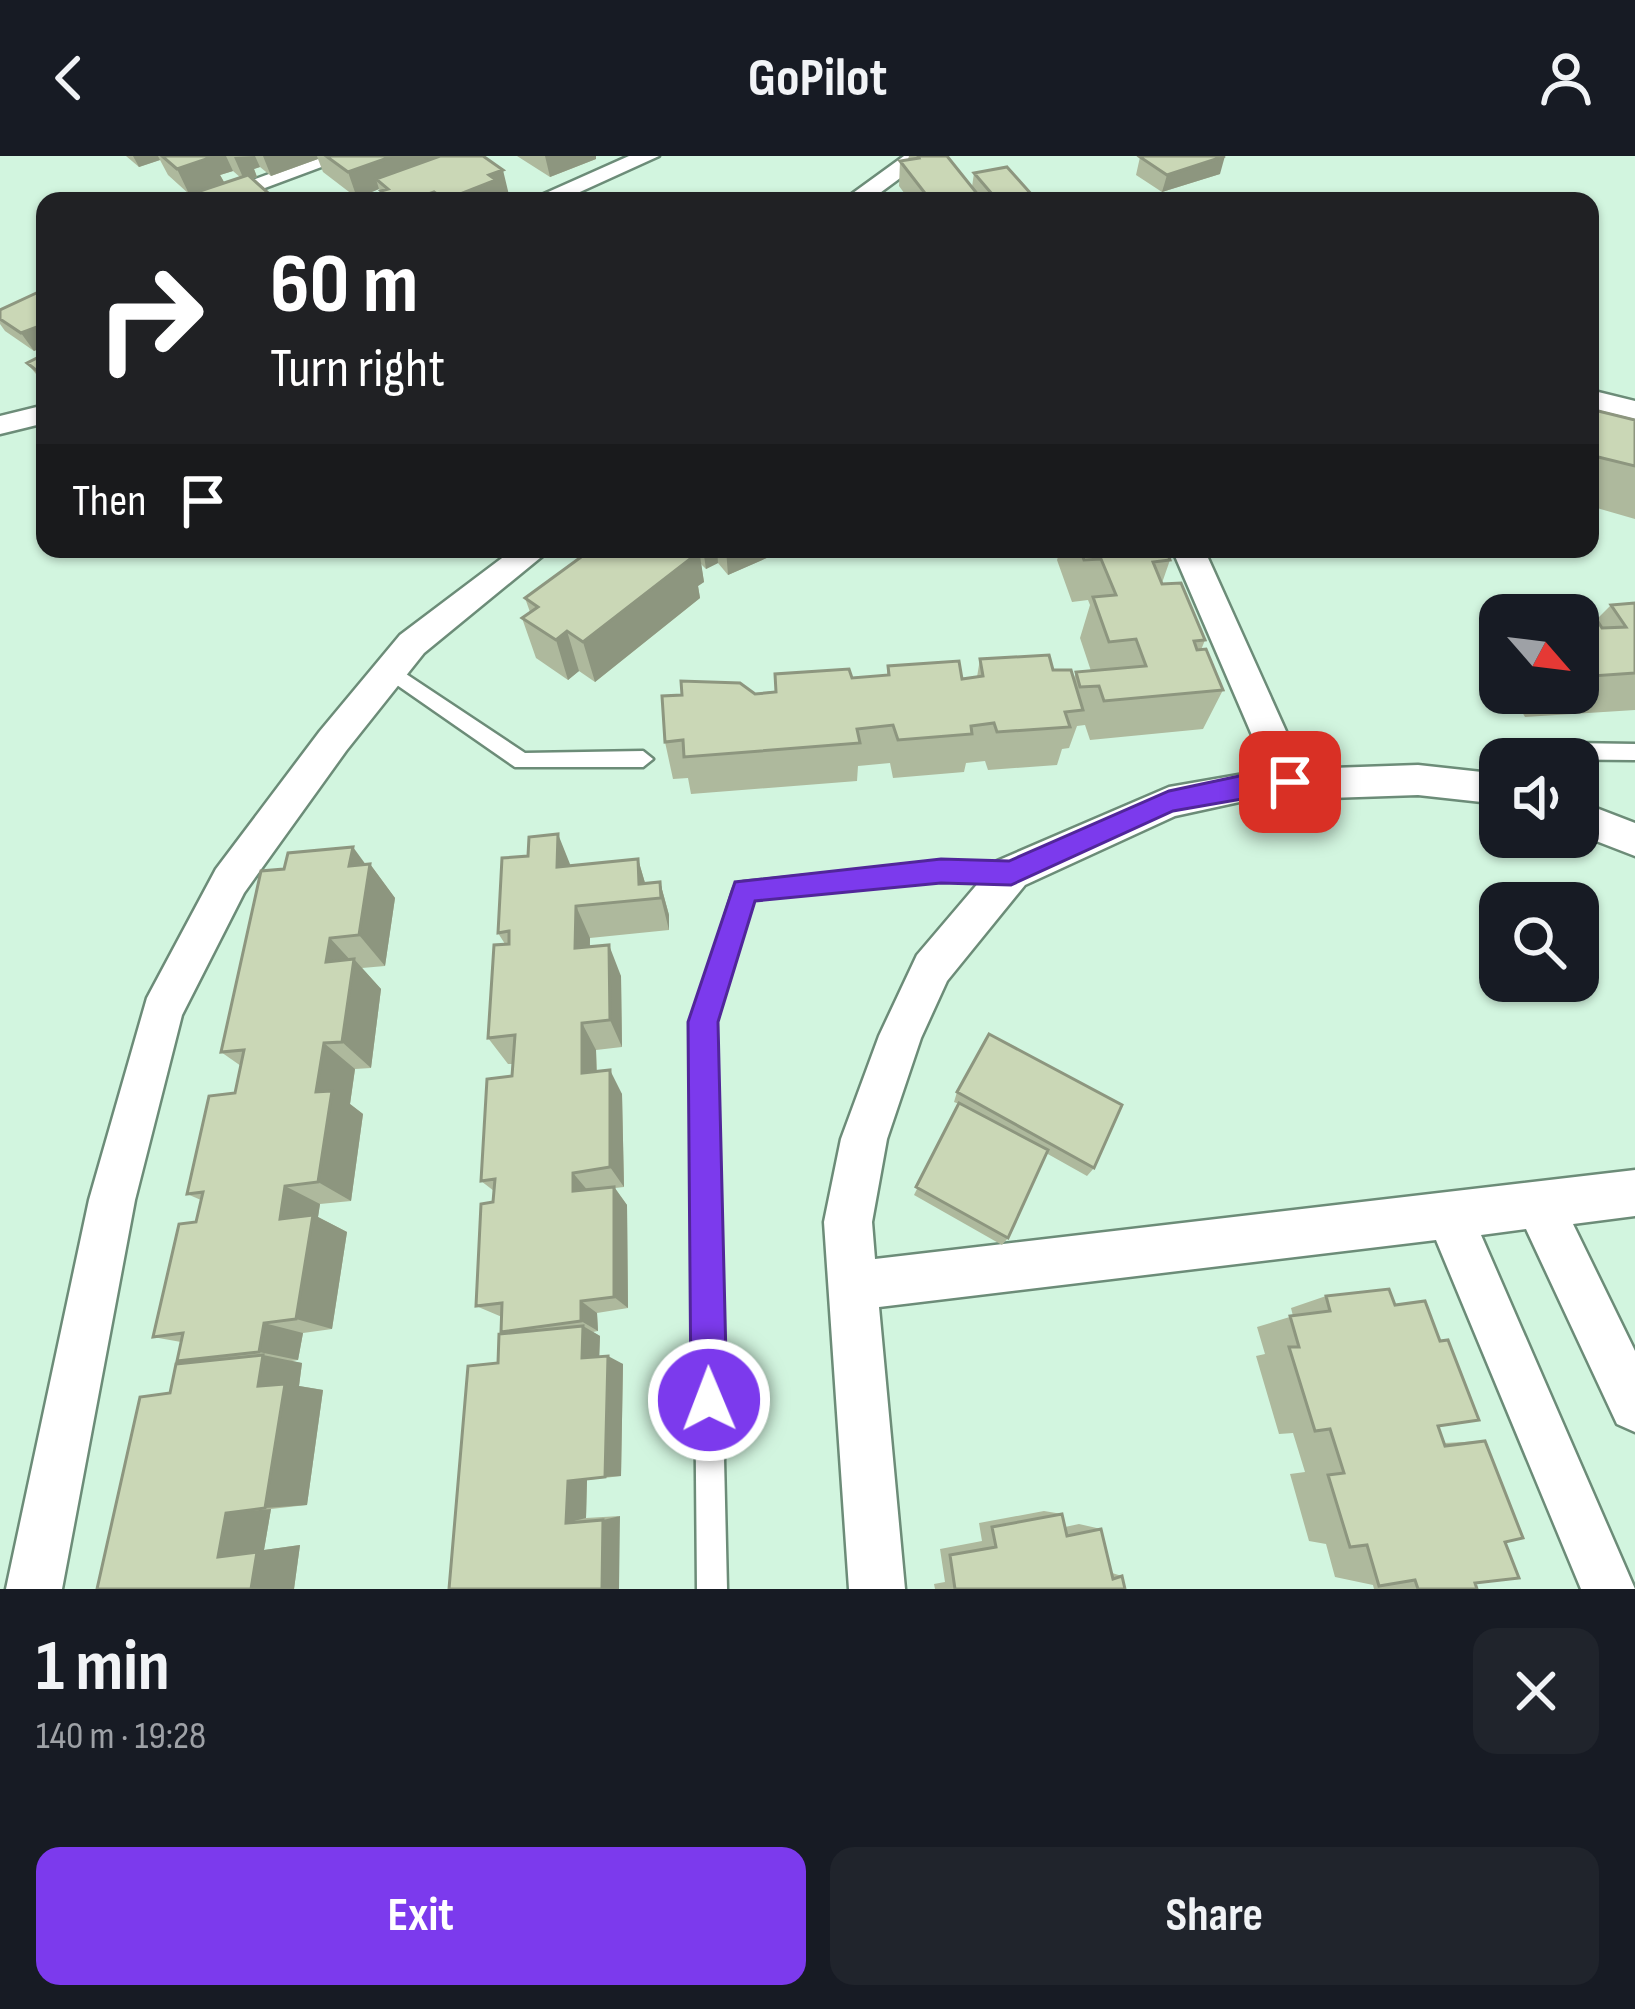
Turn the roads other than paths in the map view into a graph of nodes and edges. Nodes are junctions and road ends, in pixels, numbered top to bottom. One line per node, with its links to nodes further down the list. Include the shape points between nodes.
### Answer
1 (340, 156): 4 (street)
2 (648, 156): 5 (street)
3 (919, 156): 6 (street)
4 (234, 192)
5 (562, 192)
6 (867, 192)
7 (1599, 401): 8 (street)
8 (1635, 410)
9 (36, 416): 10 (street)
10 (0, 425)
11 (523, 558): 13 (street, via 412,644)
12 (1192, 558): 17 (street)
13 (391, 671): 16 (lane, via 522,761); 27 (street, via 230,881 162,1012 112,1200)
14 (1599, 752): 15 (lane)
15 (1635, 752)
16 (643, 759)
17 (1290, 782): 18 (street); 21 (street, via 1169,802)
18 (1479, 786)
19 (1599, 826): 20 (street)
20 (1635, 840)
21 (1011, 873): 25 (street, via 932,968 900,1036 864,1139 848,1222); 28 (lane, via 941,871 744,890 703,1022)
22 (1635, 1193): 23 (street)
23 (1540, 1207): 24 (street); 26 (street)
24 (1449, 1216): 25 (street); 30 (street)
25 (853, 1286): 29 (street)
26 (1635, 1406)
27 (34, 1589)
28 (712, 1589)
29 (877, 1589)
30 (1609, 1589)

